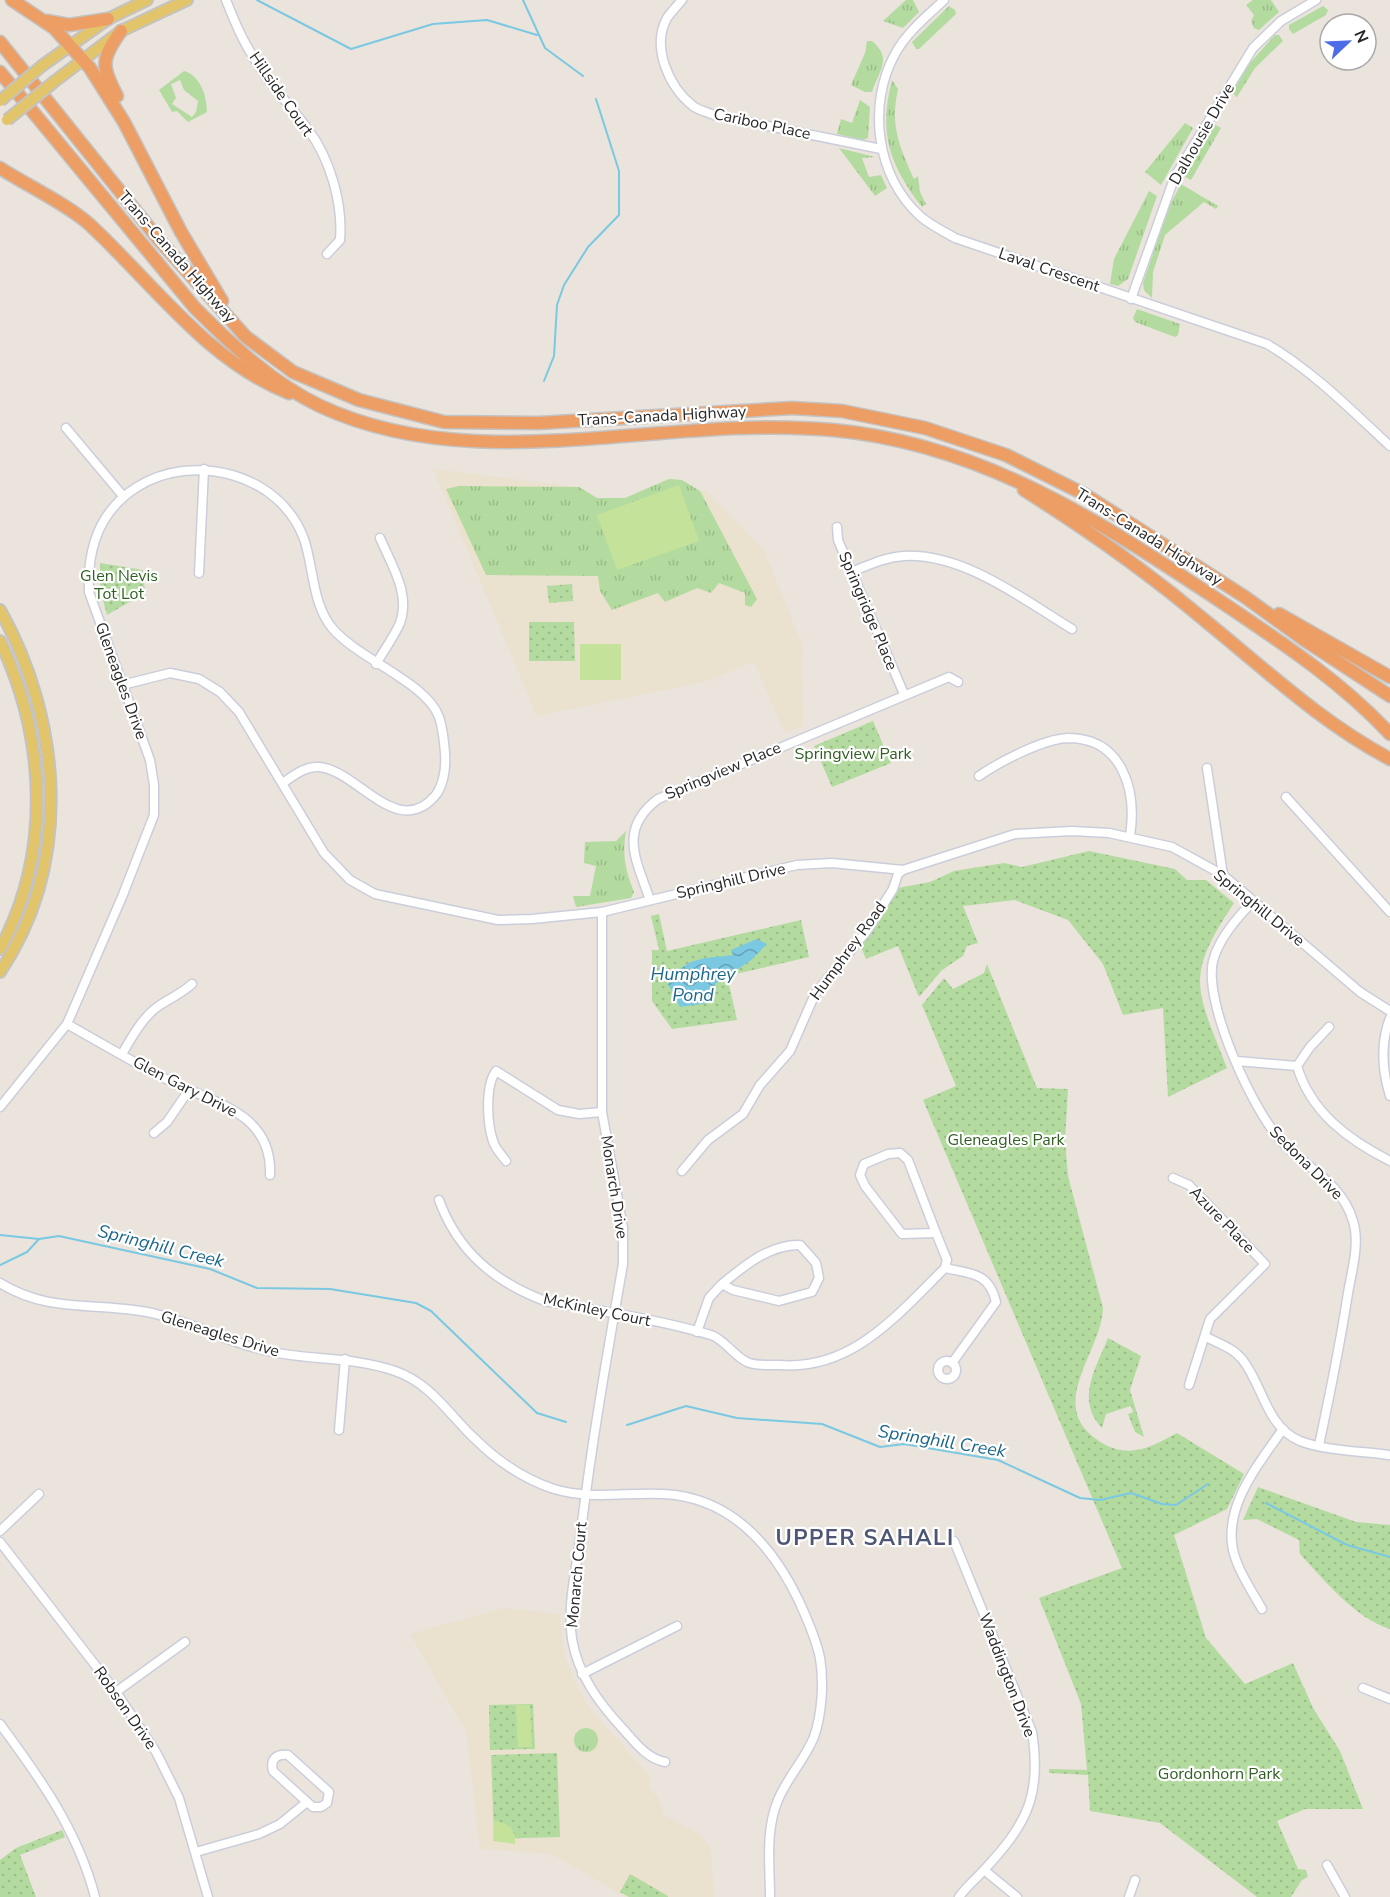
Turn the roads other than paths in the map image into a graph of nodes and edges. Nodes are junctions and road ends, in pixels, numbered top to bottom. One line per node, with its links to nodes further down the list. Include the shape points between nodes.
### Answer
1 (12, 0): 8 (highway)
2 (147, 0): 9 (main road)
3 (187, 0): 10 (main road)
4 (226, 0): 22 (street, Hillside Court, via 254,59 309,130 330,173 341,225 340,240)
5 (682, 0): 17 (street, Cariboo Place, via 666,19 659,44 678,90 694,107 714,115)
6 (944, 0): 17 (street, Laval Crescent, via 895,54 882,89 878,121)
7 (1316, 0): 23 (street, Dalhousie Drive, via 1281,21 1253,48 1174,176)
8 (39, 19): 9 (highway, via 69,25); 12 (highway)
9 (108, 19): 12 (main road)
10 (121, 32): 13 (main road); 19 (highway, via 104,60 106,75)
11 (0, 42): 24 (highway, Trans-Canada Highway, via 159,240)
12 (70, 44): 13 (highway); 15 (main road, bridge)
13 (83, 59): 16 (main road, bridge); 19 (highway)
14 (0, 72): 25 (highway, Trans-Canada Highway, via 195,308 274,378)
15 (0, 101)
16 (3, 123)
17 (882, 149): 23 (street, Laval Crescent, via 900,192 933,226 955,238)
18 (0, 168): 21 (highway)
19 (151, 171): 24 (highway, via 202,268)
20 (0, 173): 21 (highway)
21 (14, 177): 25 (highway, via 87,222 220,353 263,383)
22 (327, 254)
23 (1131, 298): 27 (street, Laval Crescent, via 1267,344 1293,359)
24 (246, 337): 35 (highway, Trans-Canada Highway, via 293,372 318,383 359,400 444,422 540,423 792,408 842,411 925,428 1006,455 1084,494)
25 (318, 405): 29 (highway, Trans-Canada Highway, via 393,432 438,439 538,440 739,427 834,430 920,446)
26 (66, 428): 30 (street)
27 (1390, 446)
28 (204, 469): 30 (street, Gleneagles Drive, via 173,471); 34 (street); 39 (street, Gleneagles Drive, via 239,475 264,489 287,512 303,537 320,605 331,627 352,649)
29 (996, 472): 45 (highway, Trans-Canada Highway, via 1076,508 1169,567 1268,633 1361,705); 46 (highway, via 1142,569 1296,698)
30 (123, 496): 42 (street, Gleneagles Drive, via 100,526 88,567 89,592)
31 (837, 527): 33 (street, Springridge Place)
32 (380, 538): 39 (street, via 404,606 400,623)
33 (851, 572): 37 (street, via 879,560 930,558 995,582); 43 (street, Springridge Place)
34 (199, 573)
35 (1245, 597): 40 (highway); 44 (highway, Trans-Canada Highway)
36 (0, 610): 59 (main road, via 38,699 52,773 50,826 39,886 18,940)
37 (1072, 629)
38 (0, 641): 58 (main road, via 25,702 38,774 37,821 26,882 19,909)
39 (376, 664): 49 (street, Gleneagles Drive, via 424,695 439,716 445,768 433,798 412,810 398,809 332,770 319,767 308,768)
40 (1390, 676)
41 (958, 682): 43 (street, Springview Place, via 949,676)
42 (122, 685): 49 (street, Springhill Drive, via 170,673 199,679 220,692 239,712); 63 (street, Gleneagles Drive, via 150,760 154,815)
43 (903, 694): 54 (street, Springview Place, via 658,799 648,807 640,817 632,850)
44 (1390, 696)
45 (1387, 731)
46 (1390, 759)
47 (1206, 768): 53 (street)
48 (979, 776): 51 (street, via 993,766 1058,740 1084,740 1104,747 1122,766 1131,788)
49 (283, 783): 56 (street, Springhill Drive, via 324,853 350,880 375,894 498,920)
50 (1286, 797): 57 (street)
51 (1130, 836): 52 (street, Springhill Drive, via 1072,831 1015,834); 53 (street, Springhill Drive, via 1172,847)
52 (903, 870): 54 (street, Springhill Drive, via 832,863 797,865); 75 (street, Humphrey Road, via 866,932 815,994 790,1051 760,1085 743,1114 708,1140)
53 (1223, 875): 55 (street, Springhill Drive)
54 (650, 900): 56 (street, Springhill Drive)
55 (1254, 901): 61 (street, Springhill Drive, via 1360,992); 66 (street, Sedona Drive, via 1223,940 1213,960 1216,1005)
56 (602, 912): 71 (street, Monarch Drive)
57 (1390, 912)
58 (0, 949)
59 (0, 972)
60 (192, 984): 65 (street, via 159,1005)
61 (1390, 1011)
62 (1390, 1018): 69 (street, via 1383,1052)
63 (67, 1024): 65 (street, Glen Gary Drive); 70 (street, Gleneagles Drive)
64 (1329, 1027): 67 (street)
65 (122, 1054): 68 (street, Glen Gary Drive)
66 (1237, 1061): 67 (street); 91 (street, Sedona Drive, via 1265,1121 1284,1144 1335,1188 1354,1222 1356,1246 1335,1376)
67 (1297, 1066): 74 (street, via 1308,1094 1334,1127)
68 (189, 1090): 72 (street); 76 (street, Glen Gary Drive, via 234,1108 255,1128 271,1155)
69 (1390, 1096)
70 (0, 1107)
71 (602, 1112): 73 (street, via 579,1114 558,1110 496,1071 490,1078 489,1121 493,1144); 83 (street, Monarch Drive, via 623,1228 623,1263)
72 (153, 1133)
73 (506, 1161)
74 (1390, 1161)
75 (682, 1171)
76 (270, 1175)
77 (1173, 1178): 85 (street, Azure Place, via 1189,1185 1264,1264 1210,1319)
78 (439, 1200): 83 (street, McKinley Court, via 447,1222 468,1252 491,1273 519,1291 545,1301)
79 (936, 1233): 79 (street, via 908,1160 900,1153 888,1154 864,1164 860,1175 865,1186 902,1234); 80 (street, via 947,1260)
80 (945, 1268): 84 (street, McKinley Court, via 869,1341 820,1363 795,1367 748,1363 714,1336); 87 (street, via 980,1276 992,1286 996,1302)
81 (0, 1283): 86 (street, Gleneagles Drive, via 47,1304 145,1312 171,1317 261,1350)
82 (722, 1284): 82 (street, via 785,1244 800,1245 816,1263 819,1278 812,1292 779,1301); 84 (street, via 709,1298)
83 (614, 1313): 84 (street, McKinley Court); 94 (street, Monarch Drive)
84 (697, 1332)
85 (1206, 1337): 88 (street, Azure Place); 89 (street, via 1241,1358)
86 (345, 1359): 90 (street); 94 (street, Gleneagles Drive, via 408,1377 448,1408 496,1458 522,1475)
87 (952, 1363)
88 (1189, 1385)
89 (1283, 1429): 91 (street, via 1300,1441); 98 (street, via 1254,1470 1235,1509 1231,1539 1236,1560)
90 (339, 1430)
91 (1319, 1445): 92 (street)
92 (1388, 1455)
93 (39, 1494): 95 (street)
94 (585, 1496): 101 (street, Monarch Court, via 571,1608 572,1639); 114 (street, Gleneagles Drive, via 666,1494 702,1501 735,1518 766,1545 810,1625 820,1659 821,1696 814,1737 778,1800 770,1830)
95 (0, 1531)
96 (954, 1541): 110 (street, Waddington Drive, via 1032,1732 1036,1758 1035,1787 1027,1811 1016,1834)
97 (0, 1542): 103 (street, Robson Drive)
98 (1262, 1609)
99 (677, 1626): 101 (street)
100 (185, 1641): 103 (street)
101 (582, 1674): 106 (street, Monarch Court, via 604,1709 644,1752)
102 (1362, 1689): 104 (street)
103 (116, 1692): 108 (street, Robson Drive, via 161,1761 179,1798)
104 (1390, 1699)
105 (0, 1724): 112 (street, via 41,1779 66,1822)
106 (665, 1761)
107 (307, 1802): 107 (street, via 273,1771 274,1757 288,1755 329,1792 330,1798 321,1807); 108 (street, via 280,1824 259,1834)
108 (196, 1852): 113 (street, Robson Drive)
109 (1327, 1865): 118 (street)
110 (984, 1870): 115 (street, Waddington Drive); 116 (street)
111 (1136, 1880): 117 (street)
112 (95, 1897)
113 (208, 1897)
114 (770, 1897)
115 (959, 1897)
116 (1017, 1897)
117 (1130, 1897)
118 (1345, 1897)

